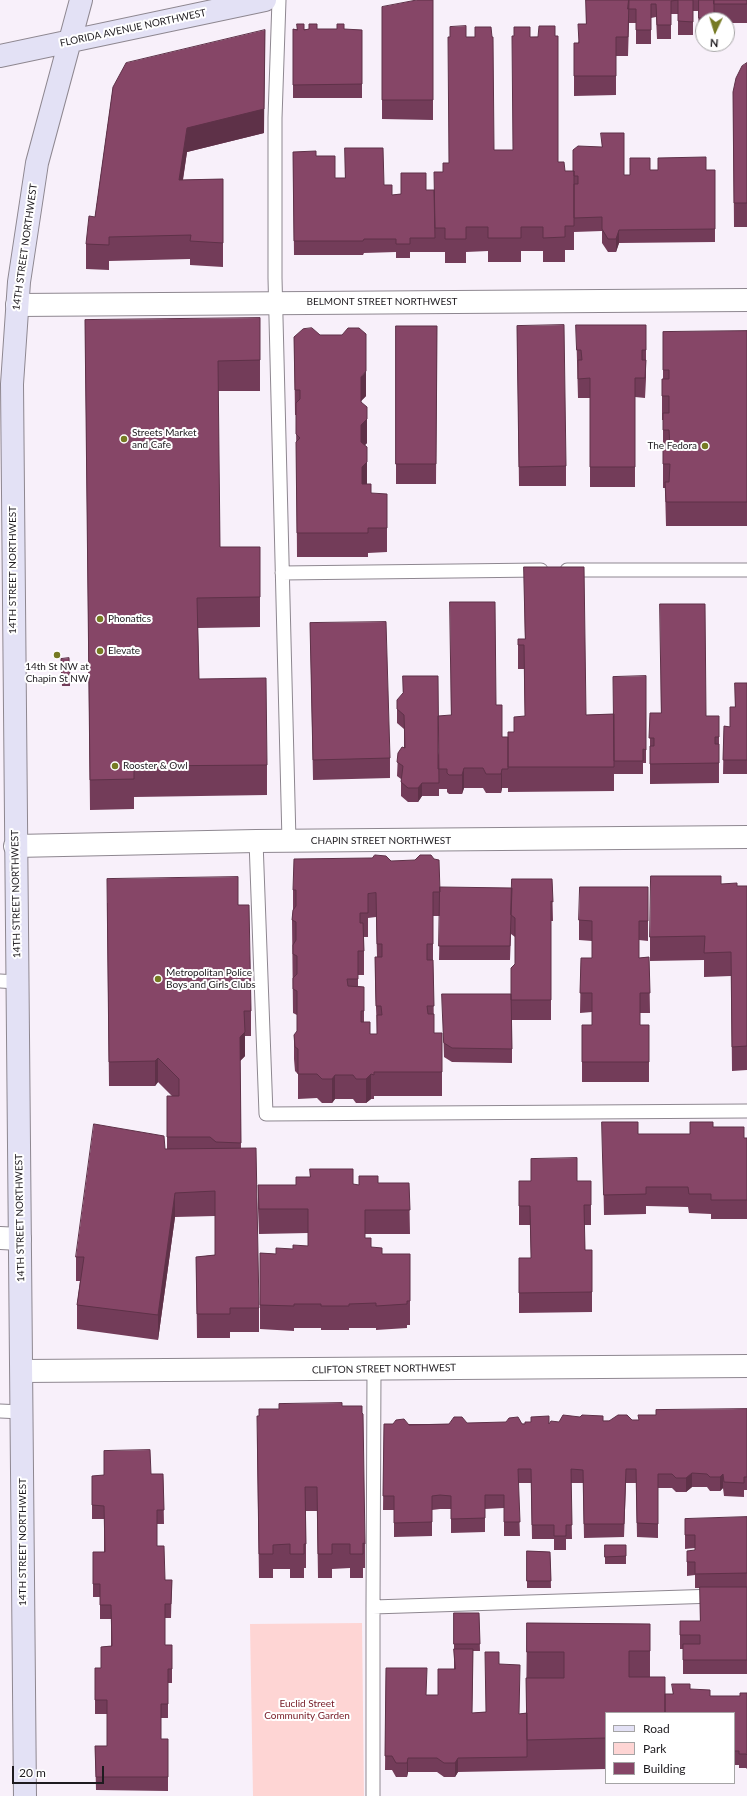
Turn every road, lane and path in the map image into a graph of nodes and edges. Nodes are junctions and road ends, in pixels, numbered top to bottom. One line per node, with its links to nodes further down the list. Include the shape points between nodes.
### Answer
1 (82, 0): 4 (main road, 14TH STREET NORTHWEST)
2 (265, 0): 4 (main road, FLORIDA AVENUE NORTHWEST)
3 (279, 0): 7 (lane, via 275,118)
4 (71, 42): 5 (main road, FLORIDA AVENUE NORTHWEST); 8 (main road, 14TH STREET NORTHWEST, via 37,163)
5 (0, 56)
6 (747, 300): 7 (street, BELMONT STREET NORTHWEST)
7 (275, 303): 8 (street, BELMONT STREET NORTHWEST); 11 (lane)
8 (17, 305): 9 (main road, 14TH STREET NORTHWEST)
9 (6, 552): 15 (main road, 14TH STREET NORTHWEST)
10 (747, 570): 11 (lane)
11 (282, 573): 13 (lane)
12 (747, 837): 13 (street, CHAPIN STREET NORTHWEST)
13 (289, 841): 14 (street, CHAPIN STREET NORTHWEST)
14 (256, 842): 15 (street, CHAPIN STREET NORTHWEST); 17 (lane, via 266,1114)
15 (15, 846): 16 (main road, 14TH STREET NORTHWEST)
16 (8, 981): 18 (main road, 14TH STREET NORTHWEST)
17 (747, 1111)
18 (10, 1239): 21 (main road, 14TH STREET NORTHWEST)
19 (747, 1366): 20 (street, CLIFTON STREET NORTHWEST)
20 (374, 1369): 21 (street, CLIFTON STREET NORTHWEST); 25 (lane)
21 (22, 1371): 23 (main road, 14TH STREET NORTHWEST)
22 (0, 1411): 23 (lane)
23 (22, 1412): 26 (main road, 14TH STREET NORTHWEST)
24 (747, 1595): 25 (lane)
25 (373, 1607): 27 (lane)
26 (25, 1796)
27 (373, 1796)

